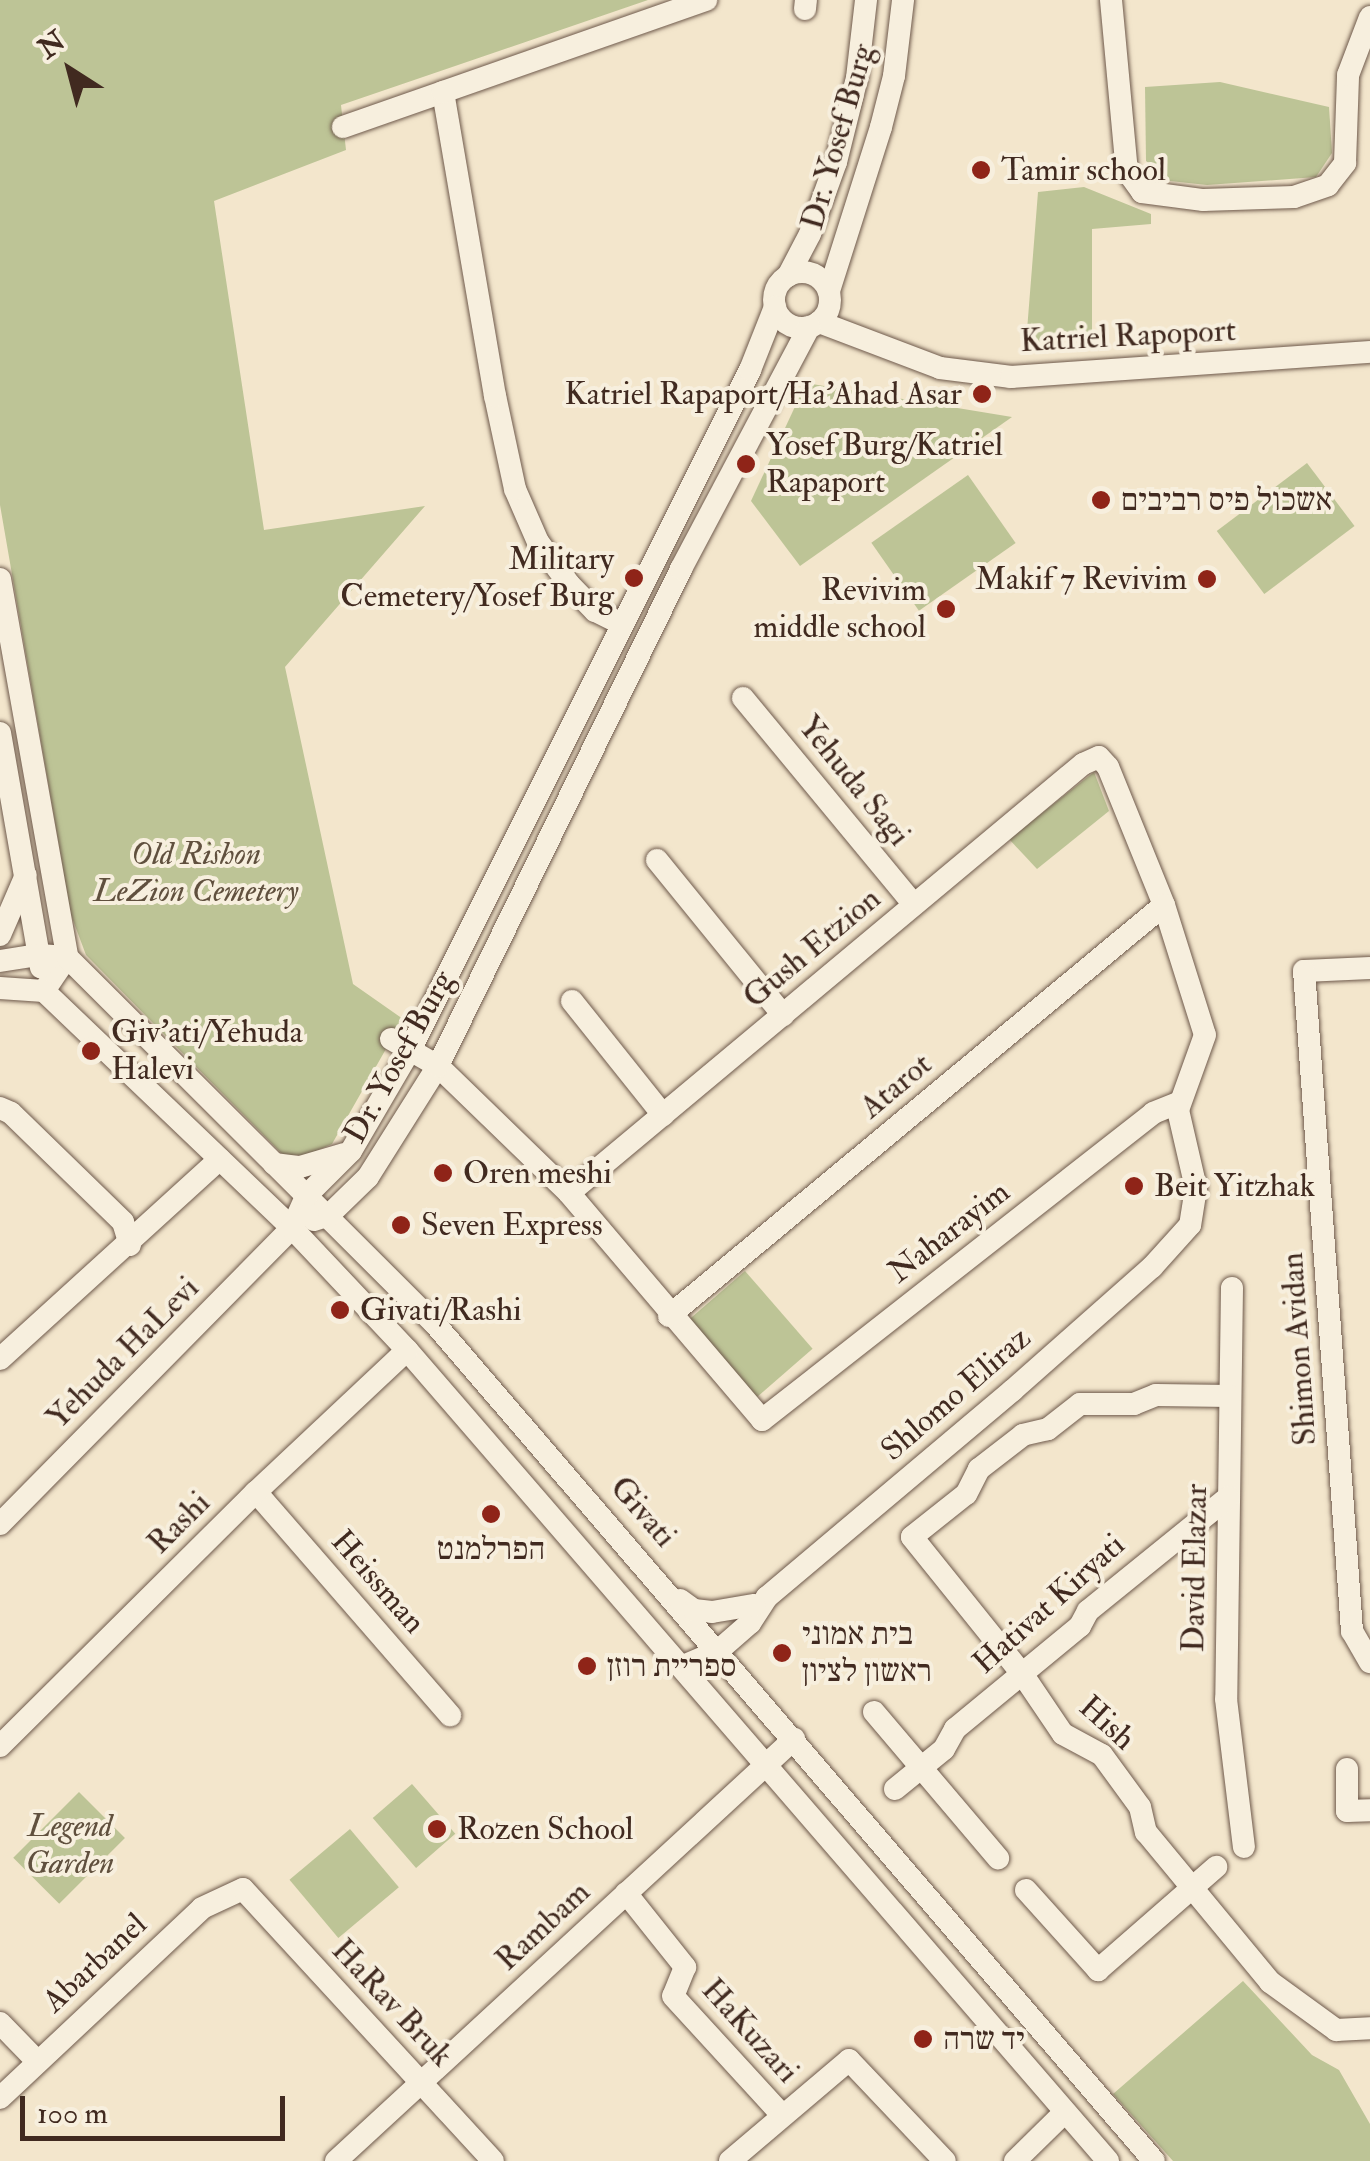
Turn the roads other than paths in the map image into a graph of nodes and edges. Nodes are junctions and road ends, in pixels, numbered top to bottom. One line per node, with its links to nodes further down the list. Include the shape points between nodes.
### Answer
1 (706, 0): 6 (street)
2 (866, 0): 8 (street, Dr. Yosef Burg, via 857,78 836,162)
3 (903, 0): 9 (street, Dr. Yosef Burg, via 894,76 869,172 832,269)
4 (1111, 0): 5 (street, via 1127,171 1142,192 1203,200 1294,197 1328,185 1346,163 1348,75)
5 (1370, 16)
6 (443, 92): 7 (street); 15 (street, via 515,489 538,542 569,584 595,611)
7 (344, 127)
8 (788, 276): 9 (street, via 812,274); 10 (street, via 776,289)
9 (830, 296): 11 (street); 12 (street, Katriel Rapoport)
10 (776, 307): 11 (street, via 792,326); 15 (street, Dr. Yosef Burg)
11 (814, 325): 12 (street, Katriel Rapoport); 34 (street, Dr. Yosef Burg, via 681,568)
12 (894, 348): 13 (street, Katriel Rapoport, via 940,368 1011,377)
13 (1370, 352)
14 (0, 579): 18 (street)
15 (620, 624): 33 (street, Dr. Yosef Burg)
16 (743, 698): 23 (street, Yehuda Sagi)
17 (0, 733): 19 (street)
18 (32, 765): 19 (street); 26 (street)
19 (4, 774): 21 (street)
20 (657, 860): 32 (street)
21 (26, 874): 24 (street); 25 (street)
22 (1164, 905): 23 (street, Gush Etzion, via 1108,767 1098,757); 36 (street, Shlomo Eliraz, via 1205,1035); 49 (street, Atarot)
23 (914, 906): 32 (street, Gush Etzion)
24 (0, 935)
25 (39, 955): 26 (street); 27 (street); 30 (street)
26 (67, 958): 30 (street); 42 (street, Givati)
27 (0, 961)
28 (1370, 968): 59 (street, Shimon Avidan, via 1304,972 1352,1631)
29 (0, 988): 30 (street)
30 (44, 991): 41 (street)
31 (572, 1001): 38 (street)
32 (783, 1014): 38 (street, Gush Etzion)
33 (400, 1044): 34 (street); 40 (street, Dr. Yosef Burg)
34 (438, 1066): 35 (street); 39 (street, Dr. Yosef Burg)
35 (472, 1097): 39 (street, via 436,1098); 43 (street)
36 (1180, 1102): 49 (street, Naharayim, via 1153,1112 762,1420); 57 (street, Shlomo Eliraz, via 1196,1188 1190,1225 1013,1390)
37 (0, 1108): 47 (street, via 12,1112 123,1222)
38 (663, 1115): 43 (street, Gush Etzion)
39 (410, 1116): 45 (street, Dr. Yosef Burg, via 368,1177)
40 (352, 1151): 42 (street, via 300,1167); 44 (street, Dr. Yosef Burg)
41 (220, 1159): 46 (street); 47 (street)
42 (274, 1164): 44 (street, Givati)
43 (569, 1193): 49 (street)
44 (307, 1195): 45 (street, Givati); 46 (street, Dr. Yosef Burg)
45 (329, 1216): 46 (street, Dr. Yosef Burg); 56 (street, Givati, via 435,1324)
46 (292, 1228): 50 (street); 55 (street, Yehuda HaLevi)
47 (130, 1245): 51 (street)
48 (1232, 1288): 52 (street, David Elazar)
49 (669, 1316)
50 (407, 1350): 53 (street, Rashi); 60 (street)
51 (0, 1360)
52 (1230, 1396): 54 (street, David Elazar); 61 (street, Hish, via 1080,1404 979,1469 966,1494 912,1537)
53 (256, 1492): 63 (street, Heissman); 65 (street, Rashi)
54 (1228, 1497): 61 (street, Hativat Kiryati, via 1140,1565); 71 (street, David Elazar, via 1226,1698)
55 (0, 1524)
56 (673, 1596): 57 (street, via 712,1612); 58 (street, Givati)
57 (760, 1601): 58 (street, Shlomo Eliraz, via 750,1623)
58 (712, 1644): 60 (street, Shlomo Eliraz); 64 (street, Givati)
59 (1370, 1662)
60 (681, 1667): 66 (street)
61 (1023, 1675): 67 (street, Hativat Kiryati, via 955,1729 944,1749); 74 (street, Hish, via 1063,1734 1102,1755 1140,1806 1146,1832)
62 (874, 1712): 67 (street)
63 (450, 1715)
64 (794, 1739): 66 (street, Rambam); 91 (street, Givati)
65 (0, 1746)
66 (766, 1766): 77 (street, Rambam); 83 (street)
67 (921, 1767): 69 (street, Hativat Kiryati); 72 (street)
68 (1347, 1769): 70 (street, via 1347,1812)
69 (895, 1788)
70 (1370, 1810)
71 (1244, 1847)
72 (998, 1858)
73 (1216, 1867): 74 (street)
74 (1193, 1886): 76 (street, via 1098,1970); 79 (street, Hish, via 1270,1982 1336,2030)
75 (242, 1889): 80 (street, Abarbanel, via 202,1908); 81 (street, HaRav Bruk)
76 (1026, 1890)
77 (626, 1893): 81 (street, Rambam); 84 (street, HaKuzari, via 686,1967 673,1996)
78 (0, 2023): 80 (street)
79 (1370, 2028)
80 (37, 2061): 82 (street, Abarbanel)
81 (421, 2083): 85 (street, HaRav Bruk); 86 (street, Rambam)
82 (0, 2098)
83 (1064, 2113): 89 (street); 90 (street)
84 (781, 2114): 87 (street); 88 (street, via 850,2060)
85 (488, 2159)
86 (336, 2161)
87 (730, 2161)
88 (945, 2161)
89 (1015, 2161)
90 (1108, 2161)
91 (1154, 2161)

